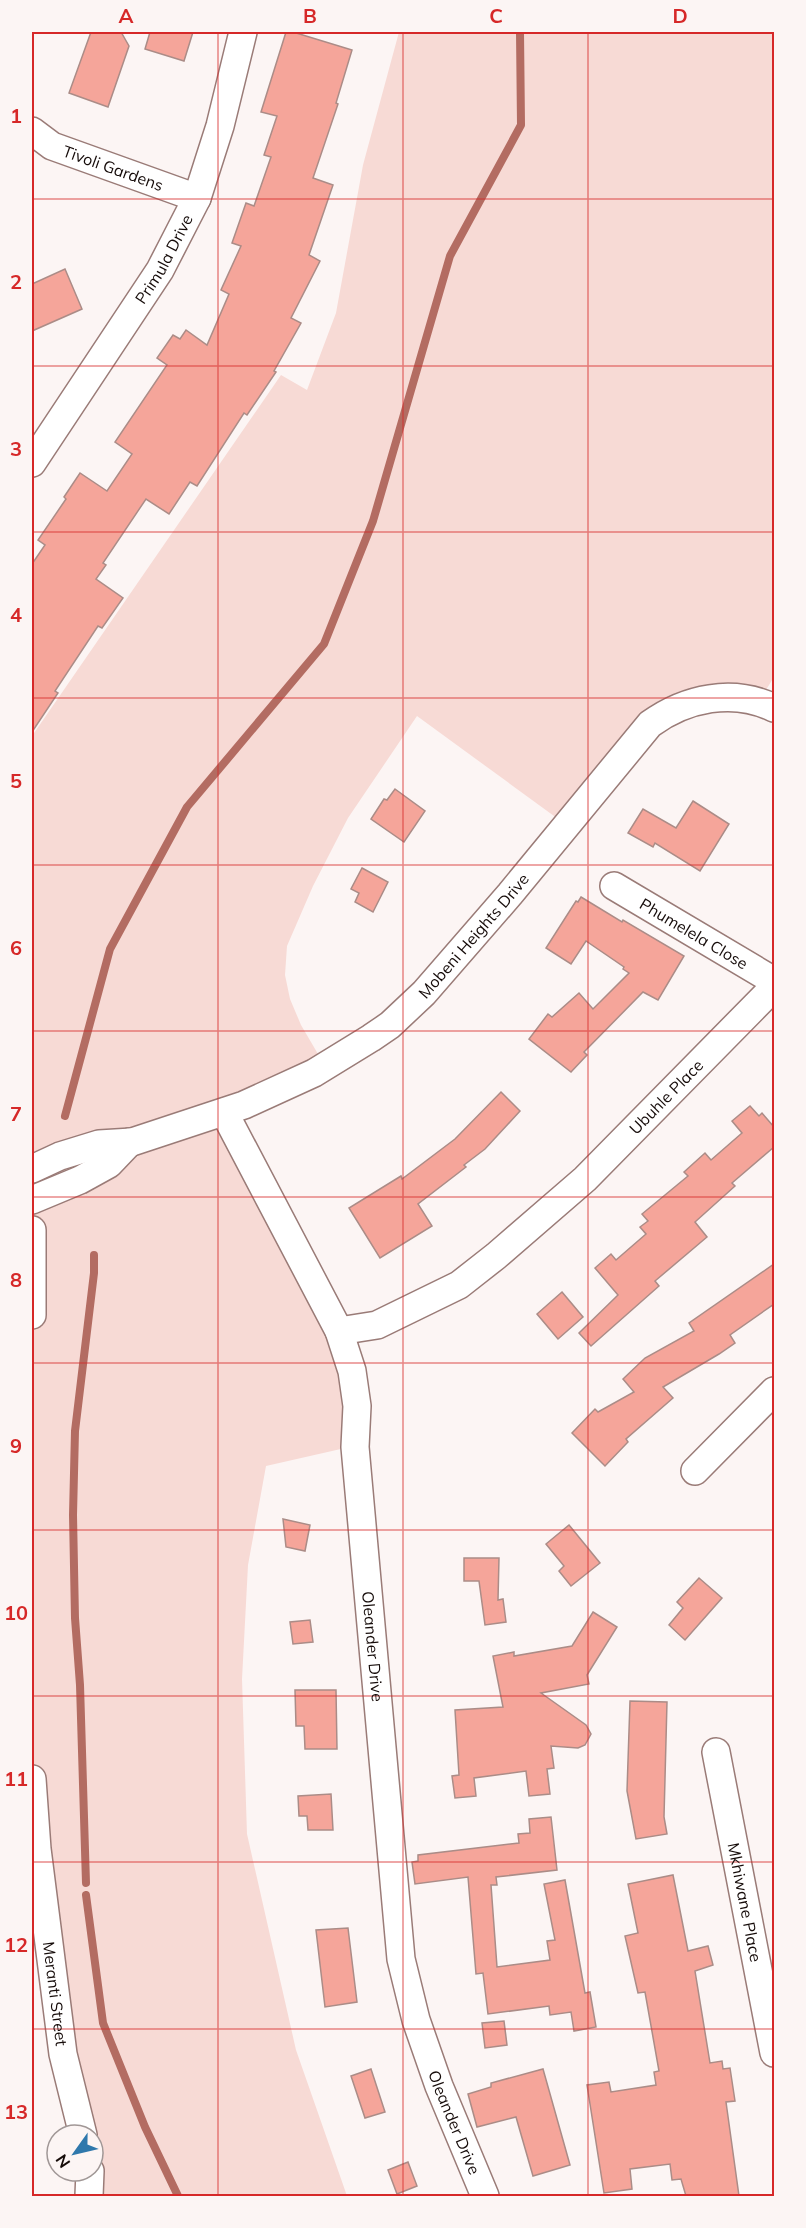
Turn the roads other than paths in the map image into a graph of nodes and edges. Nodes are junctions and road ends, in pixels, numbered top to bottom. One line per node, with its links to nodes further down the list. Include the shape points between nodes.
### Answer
1 (243, 32): 3 (street, Primula Drive)
2 (32, 131): 3 (street, Tivoli Gardens, via 52,147)
3 (197, 198): 4 (street, Primula Drive, via 160,270)
4 (32, 464)
5 (774, 708): 9 (street, Mobeni Heights Drive, via 760,701 723,697 693,702 650,724 510,894 424,993 390,1025 314,1073)
6 (614, 886): 7 (street, Phumelela Close)
7 (774, 981)
8 (774, 987): 15 (street, Ubuhle Place, via 585,1179 496,1256 459,1285 377,1326)
9 (224, 1112): 10 (street, Mobeni Heights Drive); 15 (street, Oleander Drive)
10 (130, 1142): 11 (street, Mobeni Heights Drive, via 99,1144); 12 (street, Mobeni Heights Drive, via 109,1164)
11 (32, 1168)
12 (32, 1200)
13 (32, 1230): 14 (street)
14 (32, 1316)
15 (339, 1331): 22 (street, Oleander Drive, via 352,1371 357,1406 355,1447 402,1959 416,2020 439,2086)
16 (774, 1391): 17 (street)
17 (696, 1471)
18 (716, 1752): 20 (street, Mkhiwane Place)
19 (32, 1779): 21 (street, Meranti Street, via 38,1860 63,2054)
20 (774, 2053)
21 (80, 2123)
22 (485, 2196)

